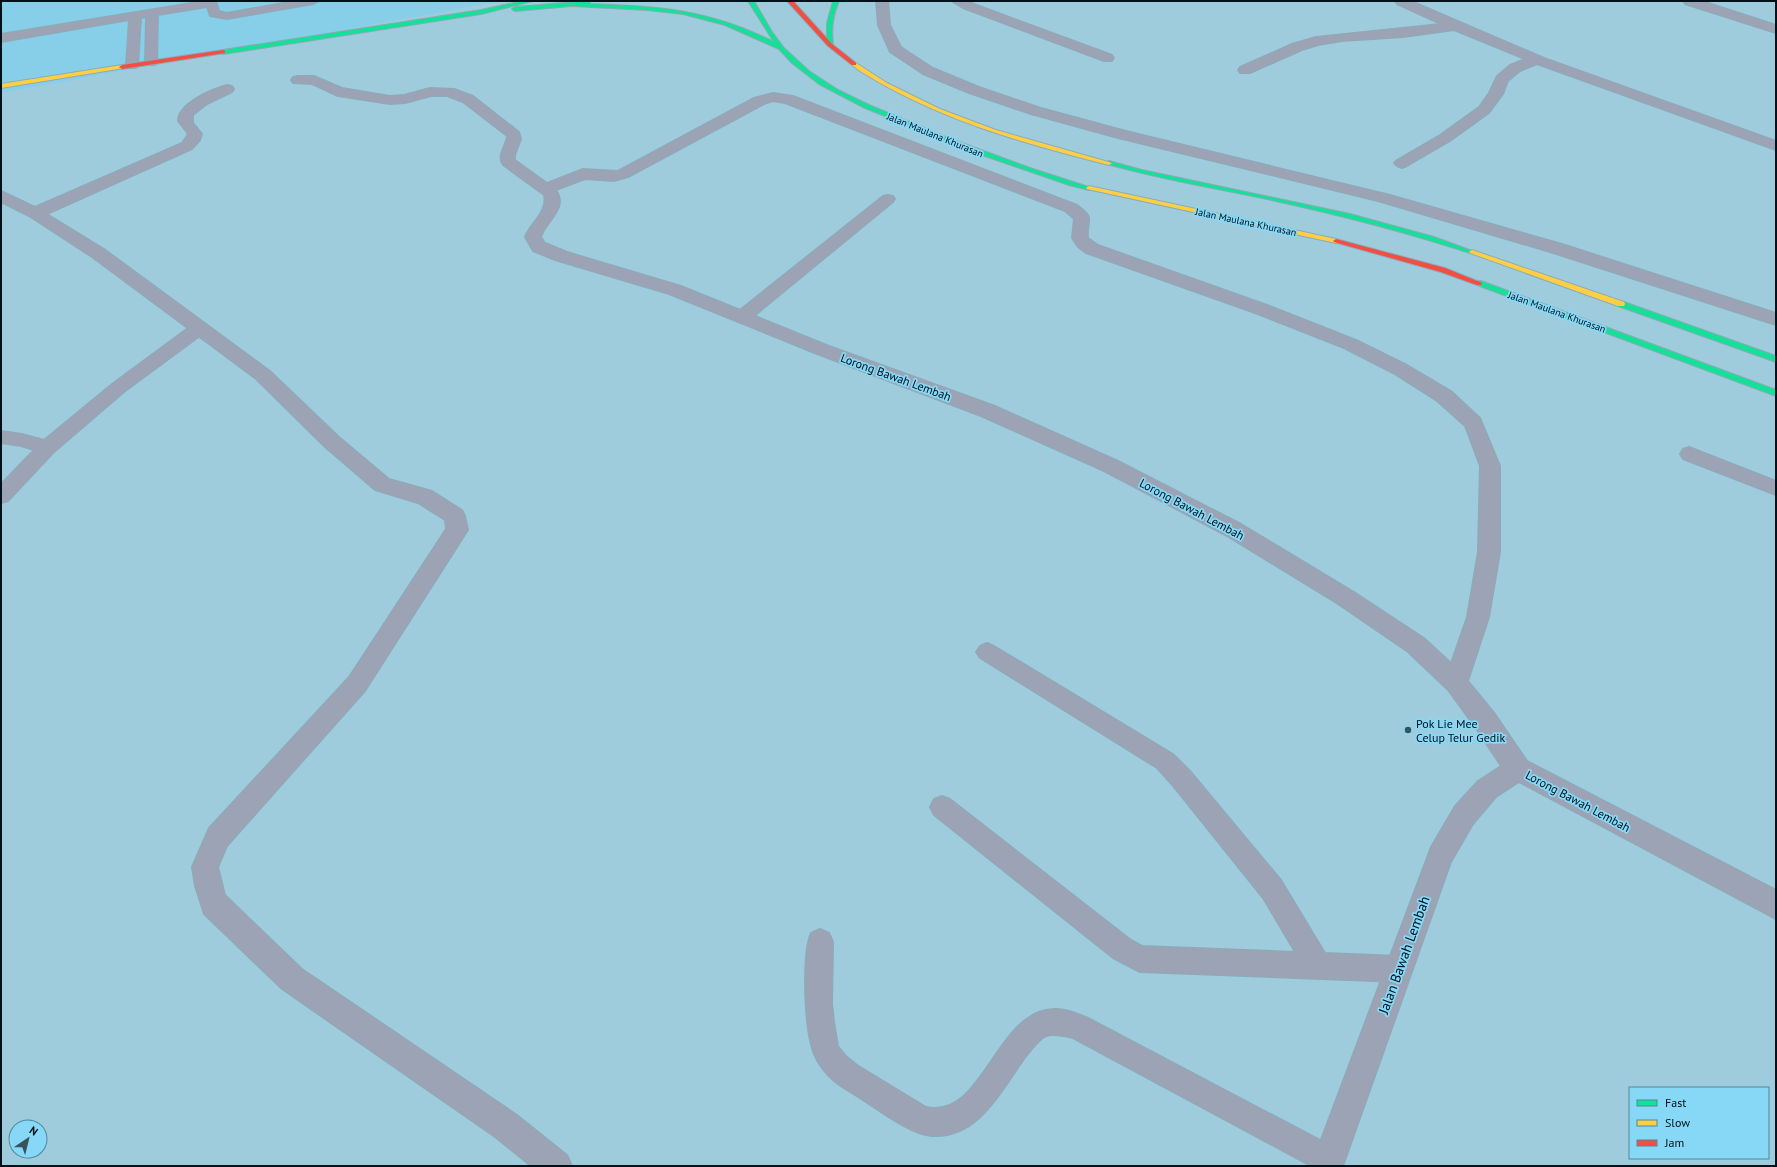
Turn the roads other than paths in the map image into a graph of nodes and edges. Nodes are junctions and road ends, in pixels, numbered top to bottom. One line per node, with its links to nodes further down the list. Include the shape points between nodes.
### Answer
1 (313, 1): 13 (lane, via 227,16 214,14 212,3)
2 (530, 1): 12 (street)
3 (606, 1): 11 (street)
4 (751, 1): 19 (street, Jalan Maulana Khurasan)
5 (790, 1): 18 (street, Jalan Maulana Khurasan)
6 (836, 1): 18 (street, via 831,10 828,26)
7 (882, 1): 35 (street, via 884,25 895,49 928,71 974,90 1123,136 1339,186 1556,248)
8 (957, 1): 20 (lane)
9 (1401, 1): 15 (street)
10 (1689, 1): 16 (street)
11 (574, 5): 12 (street); 19 (street, via 646,8 718,20 748,31)
12 (481, 12): 22 (street)
13 (152, 13): 14 (lane); 22 (lane)
14 (135, 15): 17 (lane); 23 (lane)
15 (1454, 26): 21 (street); 24 (street, via 1316,41)
16 (1776, 29)
17 (1, 38)
18 (830, 45): 37 (street, Jalan Maulana Khurasan, via 859,68 894,89 935,110 978,126 1141,172 1336,212 1427,236)
19 (782, 49): 38 (street, Jalan Maulana Khurasan, via 803,69 862,105 949,142 1038,174 1112,194 1332,240 1443,270)
20 (1108, 58)
21 (1535, 60): 28 (street); 29 (street, via 1516,68 1502,79 1496,94 1484,110 1445,138)
22 (151, 62): 23 (street)
23 (132, 65): 26 (street)
24 (1245, 70)
25 (298, 80): 30 (street, via 314,80 338,92 390,100 430,92 457,94 514,135 514,143 507,154 508,162)
26 (1, 86)
27 (227, 89): 33 (street, via 212,94 185,116 195,134 187,146)
28 (1776, 146)
29 (1402, 163)
30 (544, 189): 34 (street, Lorong Bawah Lembah, via 554,200 546,218 535,231 535,242 539,247 675,290); 45 (street, via 583,174 623,174 759,101 781,97 1071,208 1082,217 1079,239 1092,248 1262,309 1350,344 1400,369 1444,396 1473,423 1490,466 1488,560 1478,617)
31 (1, 196): 33 (street)
32 (888, 199): 34 (lane)
33 (35, 213): 36 (street, via 98,253)
34 (742, 317): 45 (street, Lorong Bawah Lembah, via 823,350 988,410 1111,466 1234,530 1346,598 1416,645)
35 (1776, 319)
36 (198, 329): 40 (lane, via 118,388); 53 (street, via 263,375 332,442 382,484 425,497 455,516 457,530 357,684 218,837 205,867 214,904 292,978 506,1126)
37 (1776, 359)
38 (1776, 393)
39 (1, 437): 40 (lane)
40 (47, 448): 43 (lane)
41 (1689, 454): 42 (lane)
42 (1776, 488)
43 (1, 496)
44 (987, 652): 50 (lane, via 1165,761 1272,890)
45 (1456, 683): 46 (street, Lorong Bawah Lembah)
46 (1518, 769): 48 (street, Lorong Bawah Lembah); 51 (street, Jalan Bawah Lembah, via 1487,789 1464,815 1440,856)
47 (942, 807): 50 (lane, via 1122,949 1140,959)
48 (1776, 905)
49 (820, 942): 52 (lane, via 820,1030 824,1046 832,1061 844,1072 916,1116 932,1122 947,1122 961,1116 974,1105 1025,1037 1036,1027 1050,1022 1064,1022 1079,1027)
50 (1318, 966): 51 (lane)
51 (1399, 969): 52 (street, Jalan Bawah Lembah)
52 (1328, 1163)
53 (556, 1166)

